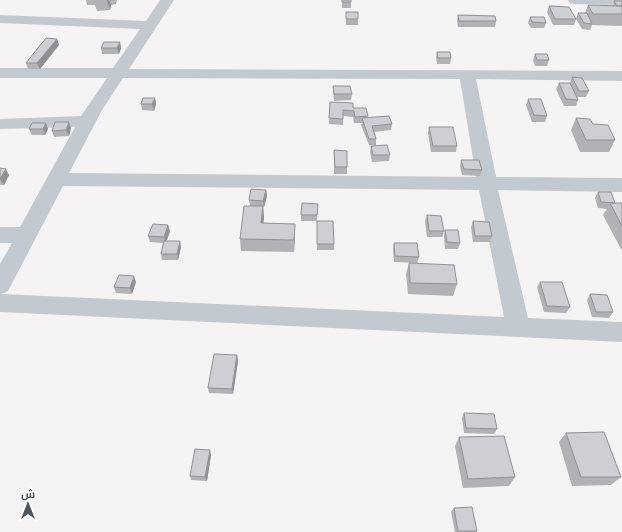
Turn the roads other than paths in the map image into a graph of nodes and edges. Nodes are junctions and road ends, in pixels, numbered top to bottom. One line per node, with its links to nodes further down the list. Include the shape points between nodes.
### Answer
1 (167, 0): 5 (street)
2 (575, 0): 3 (street)
3 (622, 1)
4 (0, 19): 5 (street)
5 (150, 25): 7 (street)
6 (0, 73): 7 (street)
7 (117, 74): 8 (street); 10 (street)
8 (467, 74): 9 (street); 13 (street)
9 (622, 76)
10 (86, 121): 11 (street); 12 (street)
11 (0, 124)
12 (56, 179): 13 (street); 16 (street)
13 (487, 183): 14 (street); 19 (street)
14 (622, 185)
15 (0, 235): 16 (street)
16 (26, 235): 17 (street)
17 (0, 285)
18 (0, 303): 19 (street)
19 (518, 327): 20 (street)
20 (622, 332)

